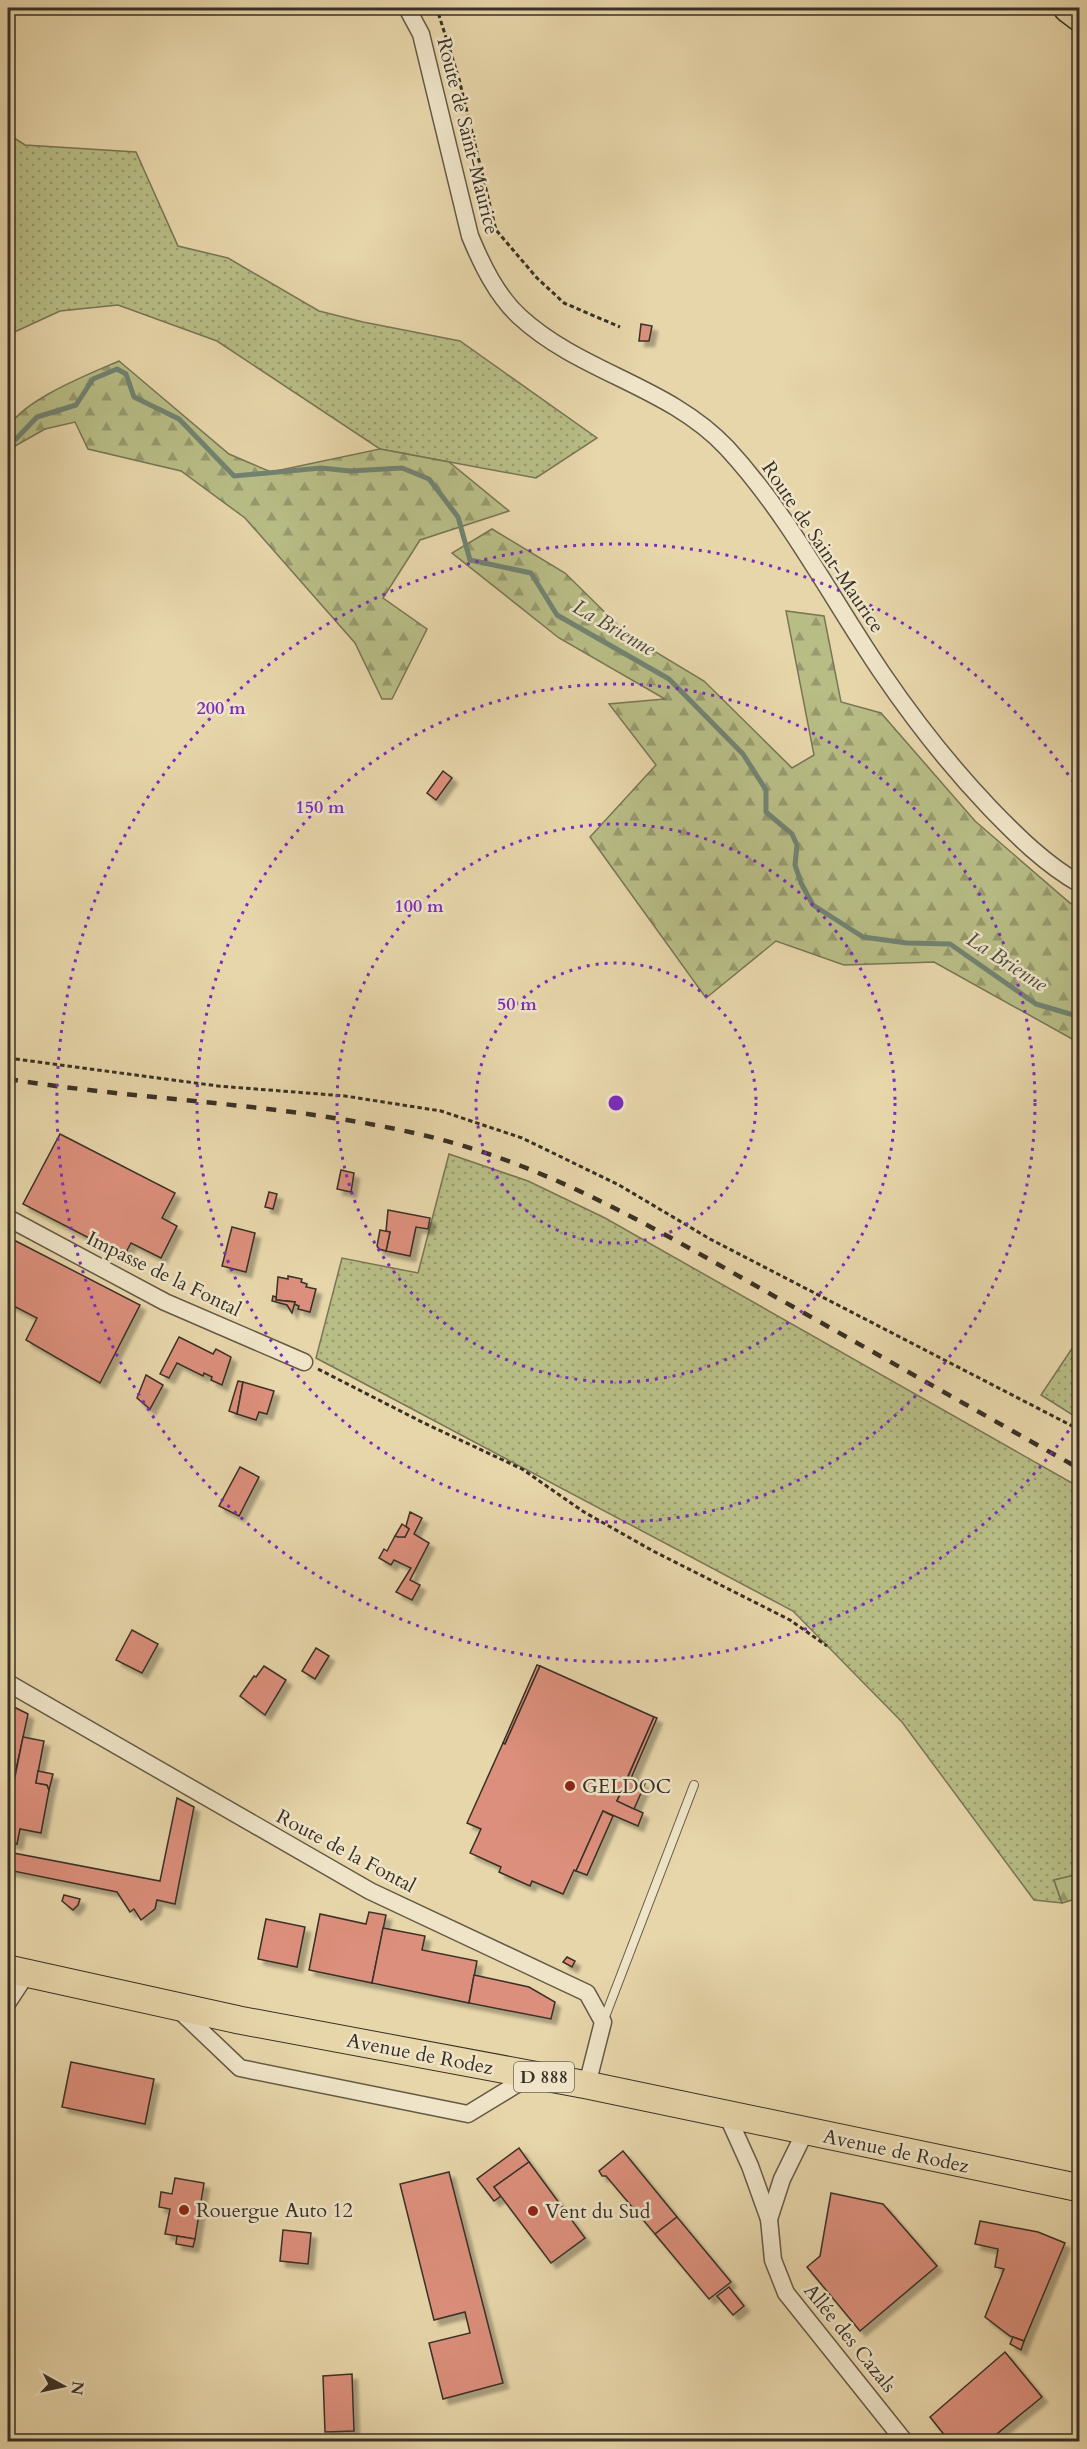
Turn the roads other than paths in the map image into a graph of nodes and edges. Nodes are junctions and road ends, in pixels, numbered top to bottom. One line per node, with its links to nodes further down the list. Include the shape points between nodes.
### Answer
1 (407, 8): 4 (street, Route de Saint-Maurice, via 421,34 470,236 497,288 518,315 542,335 656,395 724,445 755,480 922,729 967,784 1015,833 1054,868)
2 (1068, 8): 3 (highway)
3 (1080, 16)
4 (1080, 884)
5 (8, 1218): 6 (street, Impasse de la Fontal, via 165,1302)
6 (304, 1362)
7 (8, 1683): 12 (street, Route de la Fontal, via 370,1891 587,1993)
8 (694, 1785): 12 (lane)
9 (17, 1971): 10 (street); 11 (main road, Avenue de Rodez / D 888)
10 (8, 2002)
11 (176, 2006): 13 (main road, Avenue de Rodez / D 888); 13 (street, via 240,2067 468,2114)
12 (603, 2022): 14 (street)
13 (532, 2075): 14 (main road, Avenue de Rodez / D 888)
14 (587, 2085): 15 (main road, Avenue de Rodez / D 888)
15 (727, 2115): 16 (main road, Avenue de Rodez / D 888); 18 (street, Allée des Cazals)
16 (805, 2132): 17 (main road, Avenue de Rodez / D 888); 18 (street, Allée des Cazals)
17 (1080, 2188)
18 (768, 2219): 19 (street, Allée des Cazals, via 773,2260 786,2294)
19 (905, 2442)

